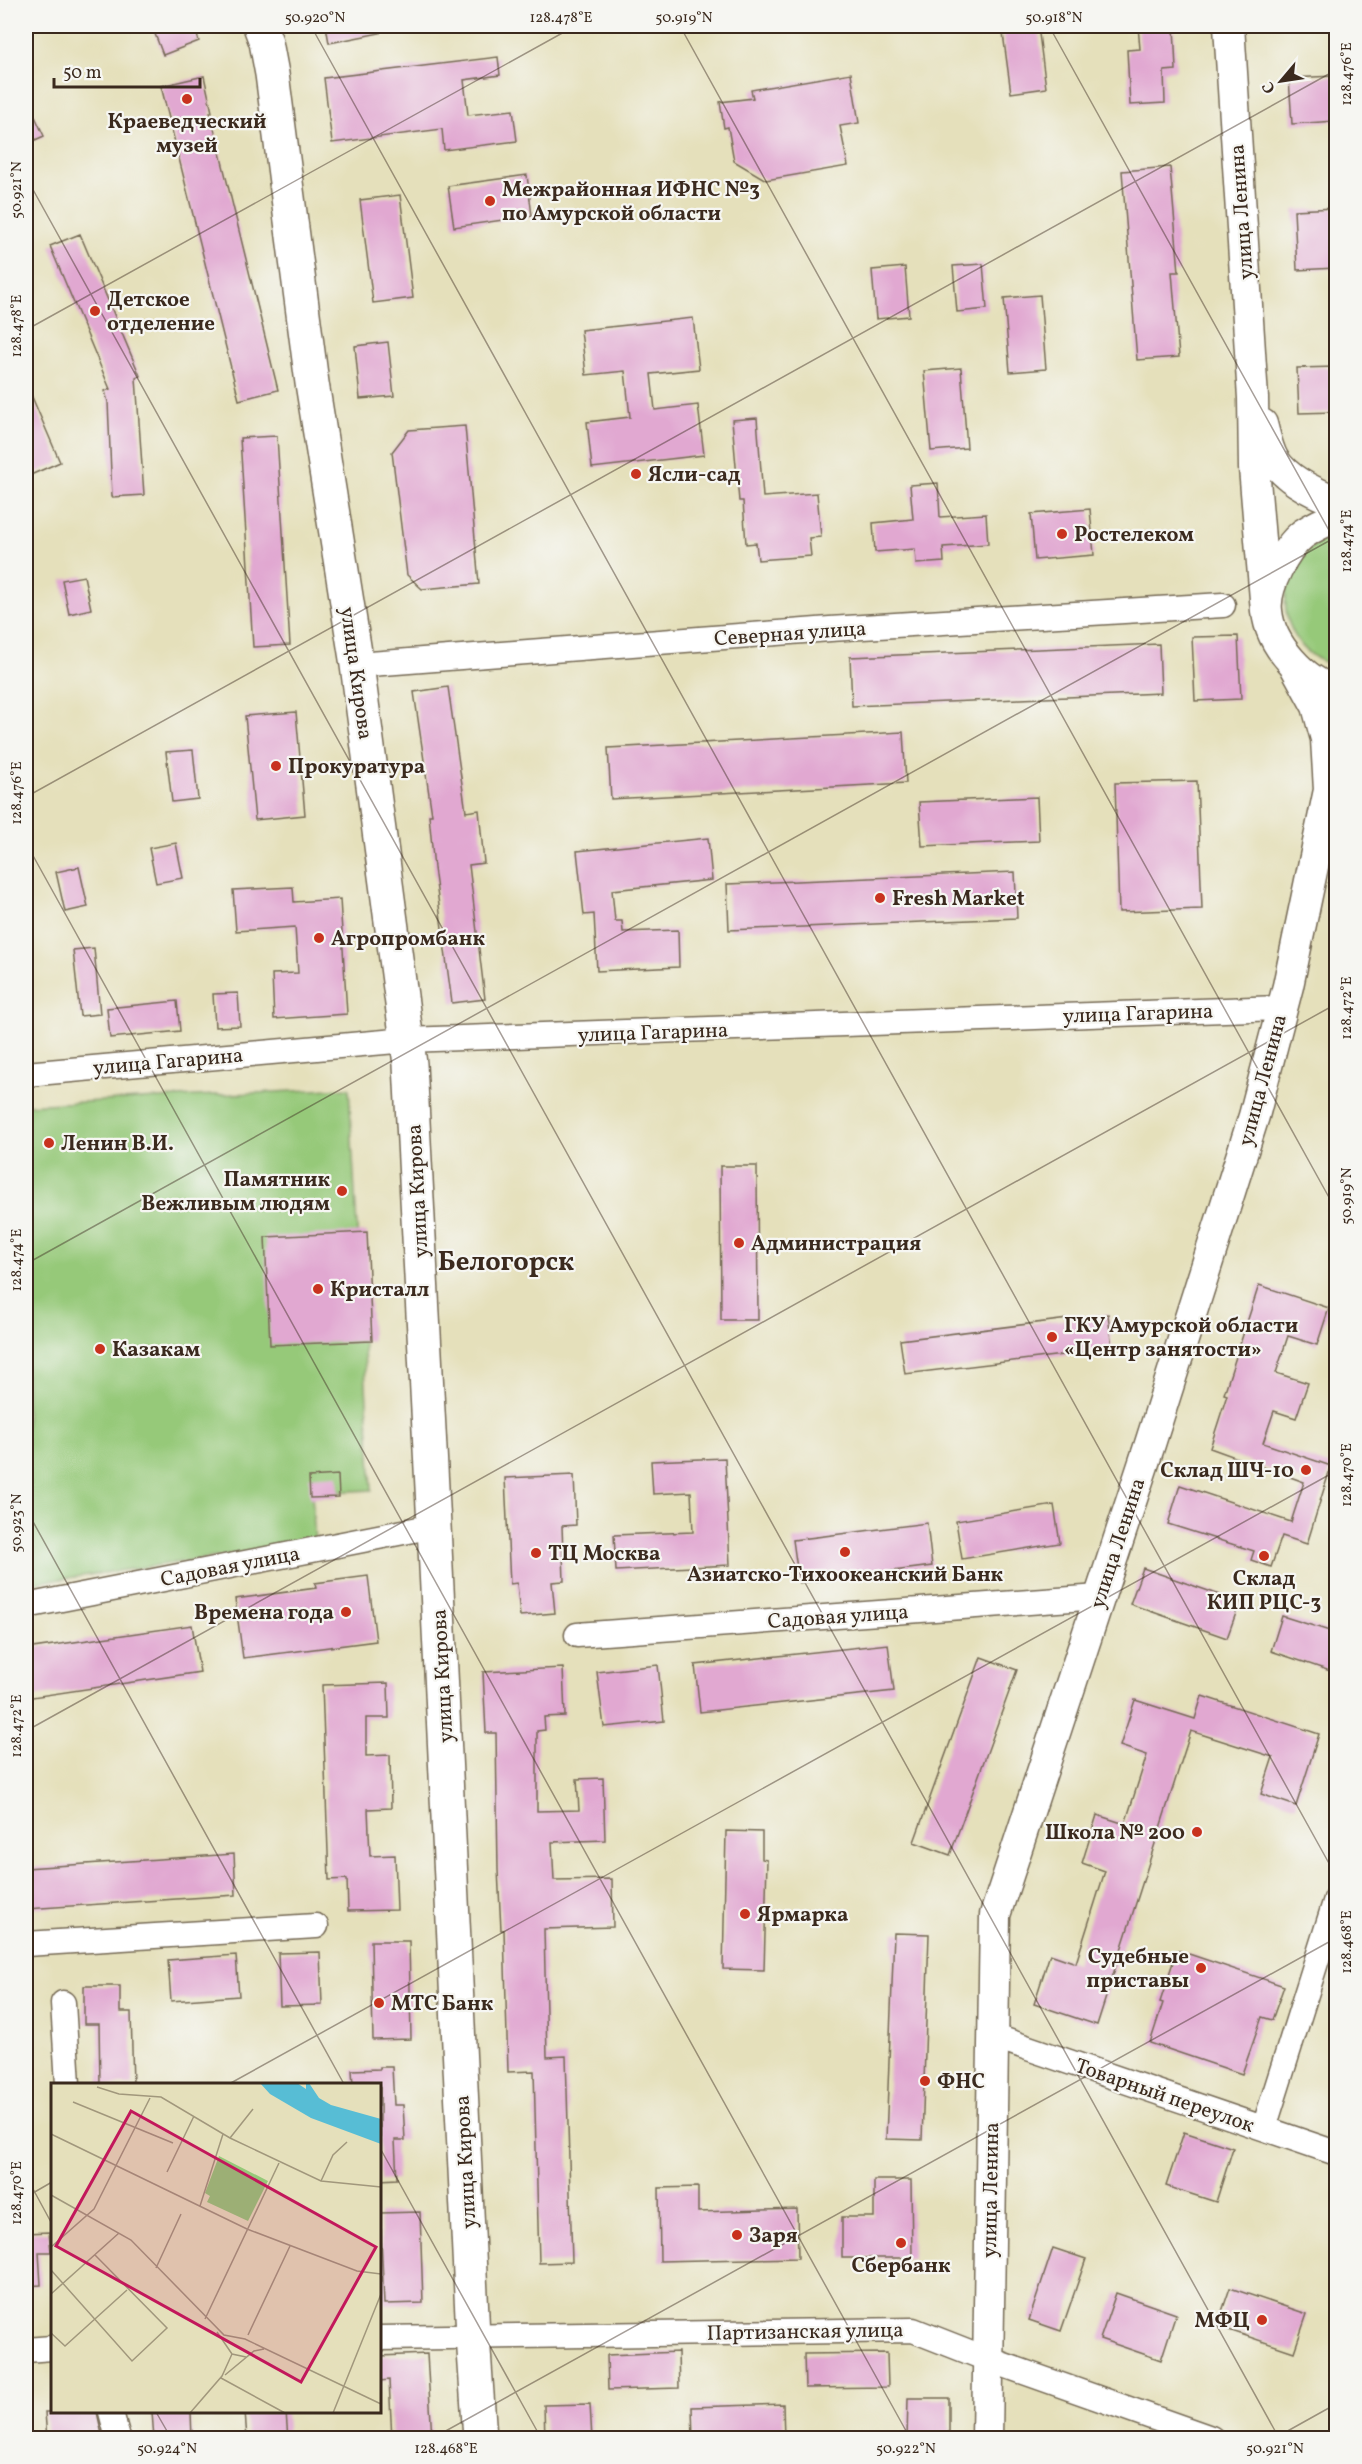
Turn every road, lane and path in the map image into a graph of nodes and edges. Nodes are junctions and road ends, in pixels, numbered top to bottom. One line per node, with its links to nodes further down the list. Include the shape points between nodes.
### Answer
1 (260, 26): 8 (main road, улица Кирова, via 272,74 312,382)
2 (1229, 26): 3 (street, улица Ленина)
3 (1253, 398): 4 (street, улица Ленина, via 1274,459 1287,475); 7 (street, улица Ленина, via 1254,468)
4 (1336, 501)
5 (1336, 518): 7 (street, via 1303,535 1281,561)
6 (1223, 605): 8 (street, Северная улица, via 830,629)
7 (1266, 611): 9 (street, улица Ленина, via 1279,643)
8 (357, 665): 13 (main road, улица Кирова)
9 (1295, 666): 10 (street, via 1324,687); 12 (street, улица Ленина, via 1317,706 1326,739 1329,790)
10 (1336, 690)
11 (1336, 853): 12 (street)
12 (1285, 997): 13 (street, улица Гагарина); 16 (street, улица Ленина, via 1254,1116)
13 (407, 1040): 14 (street, улица Гагарина); 15 (main road, улица Кирова)
14 (26, 1074)
15 (434, 1526): 17 (street, Садовая улица); 27 (main road, улица Кирова)
16 (1099, 1597): 18 (street, Садовая улица); 23 (street, улица Ленина, via 995,1915)
17 (26, 1606)
18 (577, 1635)
19 (1336, 1899): 25 (street)
20 (316, 1926): 21 (street)
21 (26, 1944)
22 (63, 2003): 24 (street)
23 (993, 2036): 25 (street, Товарный переулок); 31 (street, улица Ленина)
24 (68, 2083)
25 (1264, 2128): 26 (street, Товарный переулок)
26 (1336, 2153)
27 (472, 2336): 28 (street, Партизанская улица); 31 (street, Партизанская улица, via 913,2330); 34 (main road, улица Кирова)
28 (381, 2338)
29 (51, 2348): 30 (street)
30 (26, 2350)
31 (987, 2359): 35 (street, улица Ленина); 36 (street, Партизанская улица)
32 (111, 2413): 33 (street)
33 (118, 2439)
34 (480, 2439)
35 (987, 2439)
36 (1211, 2439)

